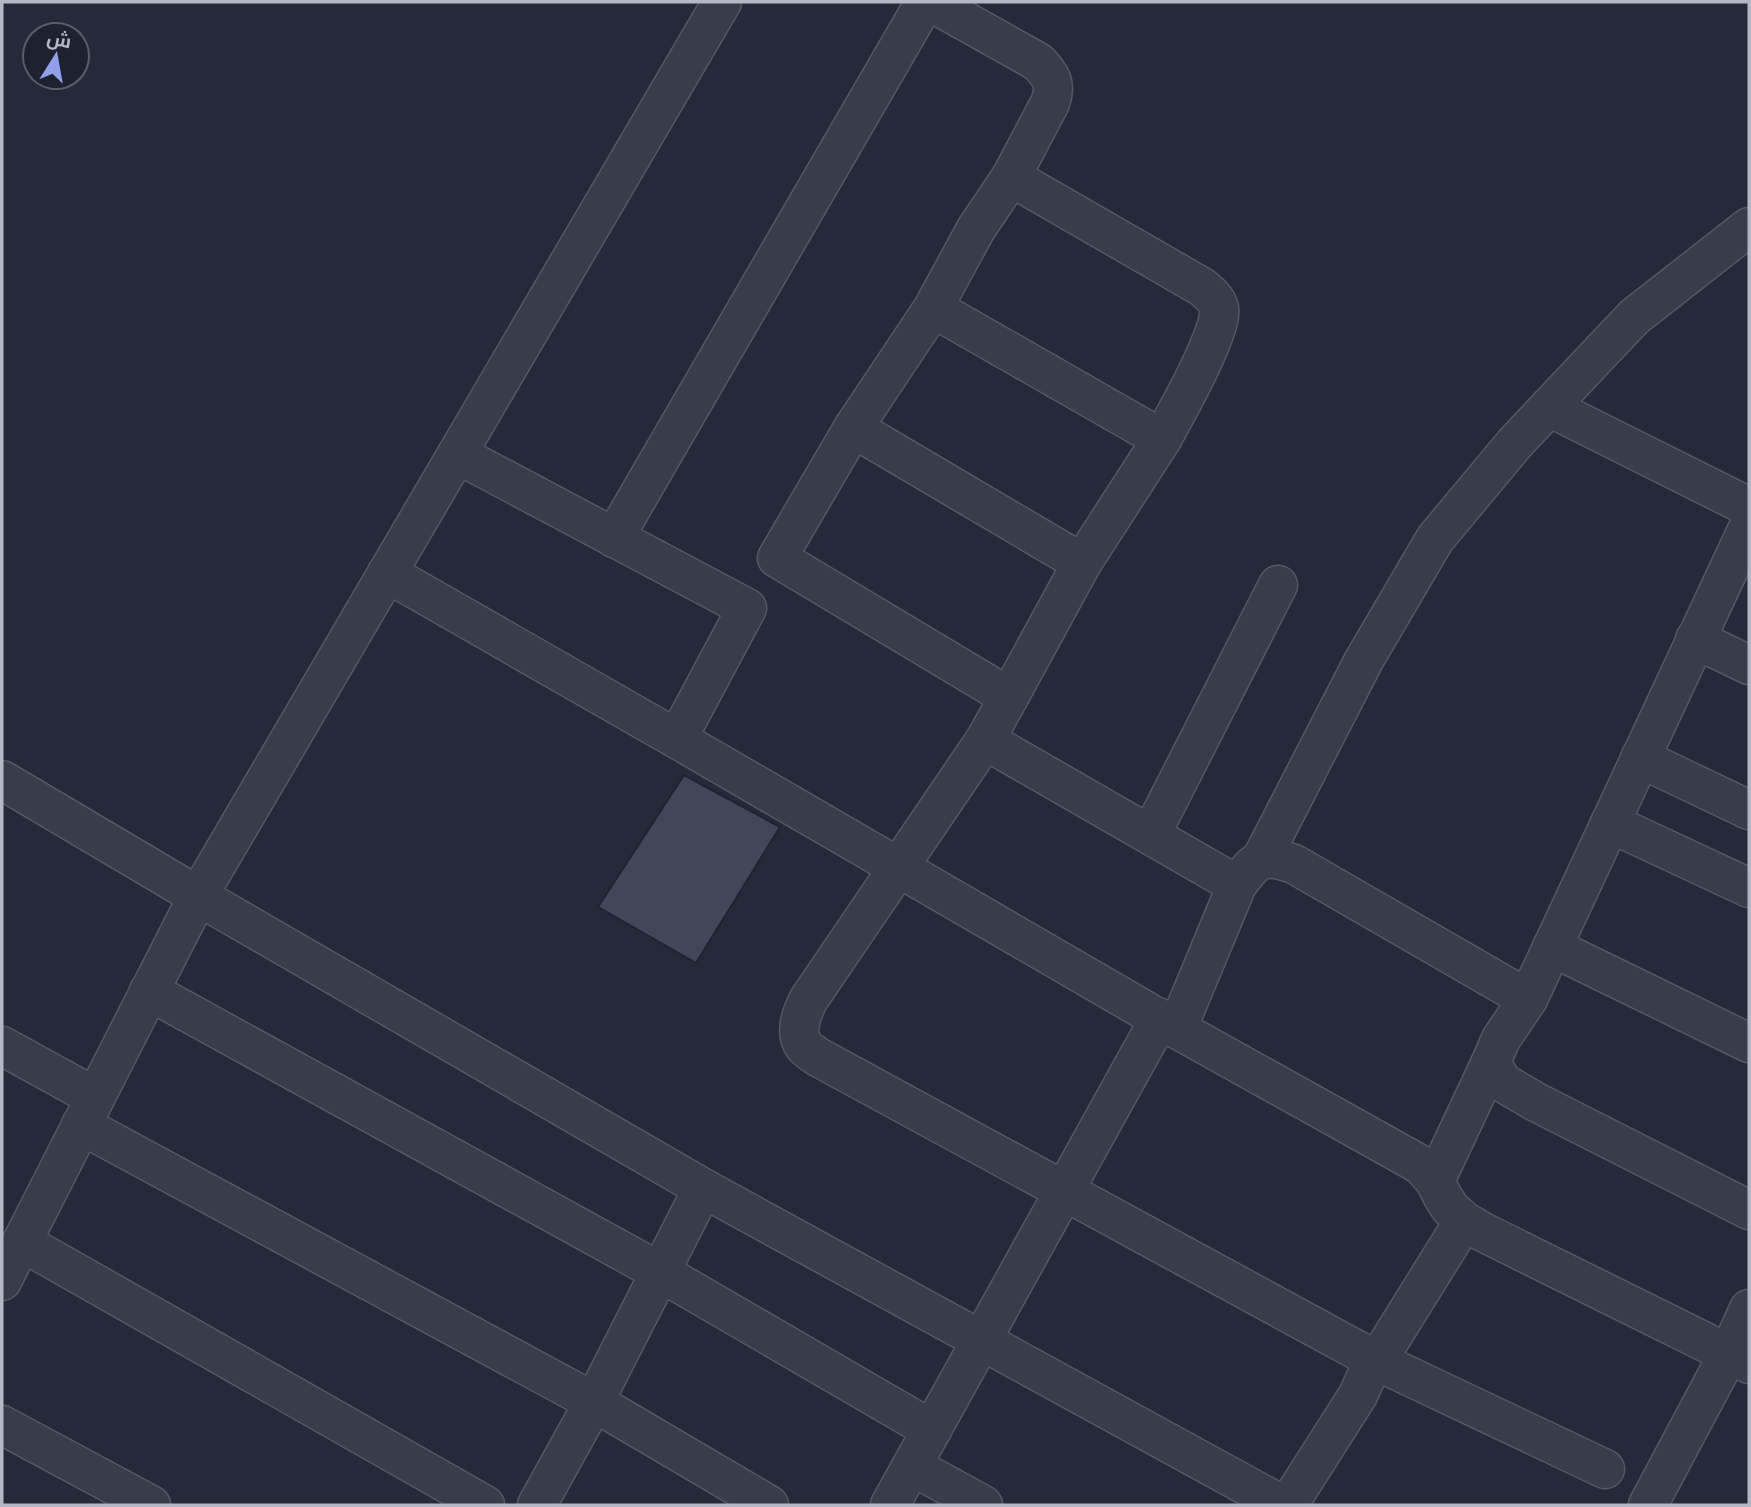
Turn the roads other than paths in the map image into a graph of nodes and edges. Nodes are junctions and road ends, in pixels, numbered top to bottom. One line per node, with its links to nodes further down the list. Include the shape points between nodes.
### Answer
1 (722, 2): 9 (street)
2 (928, 2): 3 (street, via 1038,62 1049,75 1054,92 1050,103); 12 (street)
3 (1011, 177): 5 (street); 8 (street, via 1202,288 1217,302 1216,331)
4 (1749, 227): 6 (street, via 1633,317)
5 (933, 308): 7 (street); 8 (street)
6 (1549, 407): 10 (street); 29 (street, via 1435,539)
7 (853, 428): 13 (street); 14 (street)
8 (1162, 439): 14 (street)
9 (457, 454): 12 (street); 15 (street)
10 (1749, 507)
11 (1749, 526): 18 (street)
12 (614, 538): 17 (street)
13 (777, 558): 17 (street); 20 (street)
14 (1082, 563): 20 (street)
15 (387, 573): 21 (street); 31 (street)
16 (1278, 584): 27 (street)
17 (747, 608): 21 (street)
18 (1695, 639): 19 (street); 23 (street)
19 (1749, 665)
20 (1009, 697): 22 (street)
21 (677, 739): 28 (street)
22 (985, 740): 27 (street); 28 (street)
23 (1640, 758): 25 (street); 26 (street)
24 (2, 780): 31 (street)
25 (1749, 810)
26 (1610, 823): 30 (street); 32 (street)
27 (1151, 834): 29 (street)
28 (898, 867): 35 (street); 42 (street, via 801,1014 804,1046)
29 (1249, 872): 34 (street, via 1280,859 1294,864); 35 (street)
30 (1749, 888)
31 (198, 896): 33 (street); 41 (street)
32 (1552, 947): 34 (street); 36 (street)
33 (149, 991): 39 (street); 46 (street)
34 (1528, 999): 38 (street)
35 (1169, 1023): 40 (street, via 1421,1165); 42 (street)
36 (1749, 1044)
37 (2, 1046): 39 (street)
38 (1491, 1062): 40 (street); 43 (street, via 1502,1082 1512,1089)
39 (88, 1111): 45 (street); 52 (street)
40 (1436, 1181): 44 (street, via 1450,1208)
41 (703, 1188): 46 (street); 49 (street)
42 (1065, 1190): 49 (street); 51 (street)
43 (1749, 1210)
44 (1464, 1221): 50 (street); 51 (street)
45 (22, 1242): 47 (street); 58 (street)
46 (660, 1272): 52 (street); 54 (street)
47 (2, 1281)
48 (1749, 1309): 50 (street)
49 (982, 1341): 54 (street); 63 (street)
50 (1739, 1358): 65 (street)
51 (1377, 1361): 56 (street); 64 (street)
52 (594, 1402): 59 (street); 60 (street)
53 (2, 1425): 57 (street)
54 (932, 1430): 55 (street)
55 (912, 1466): 61 (street); 62 (street)
56 (1605, 1469)
57 (150, 1505)
58 (485, 1505)
59 (537, 1505)
60 (769, 1505)
61 (890, 1505)
62 (983, 1505)
63 (1282, 1505)
64 (1289, 1505)
65 (1648, 1505)

